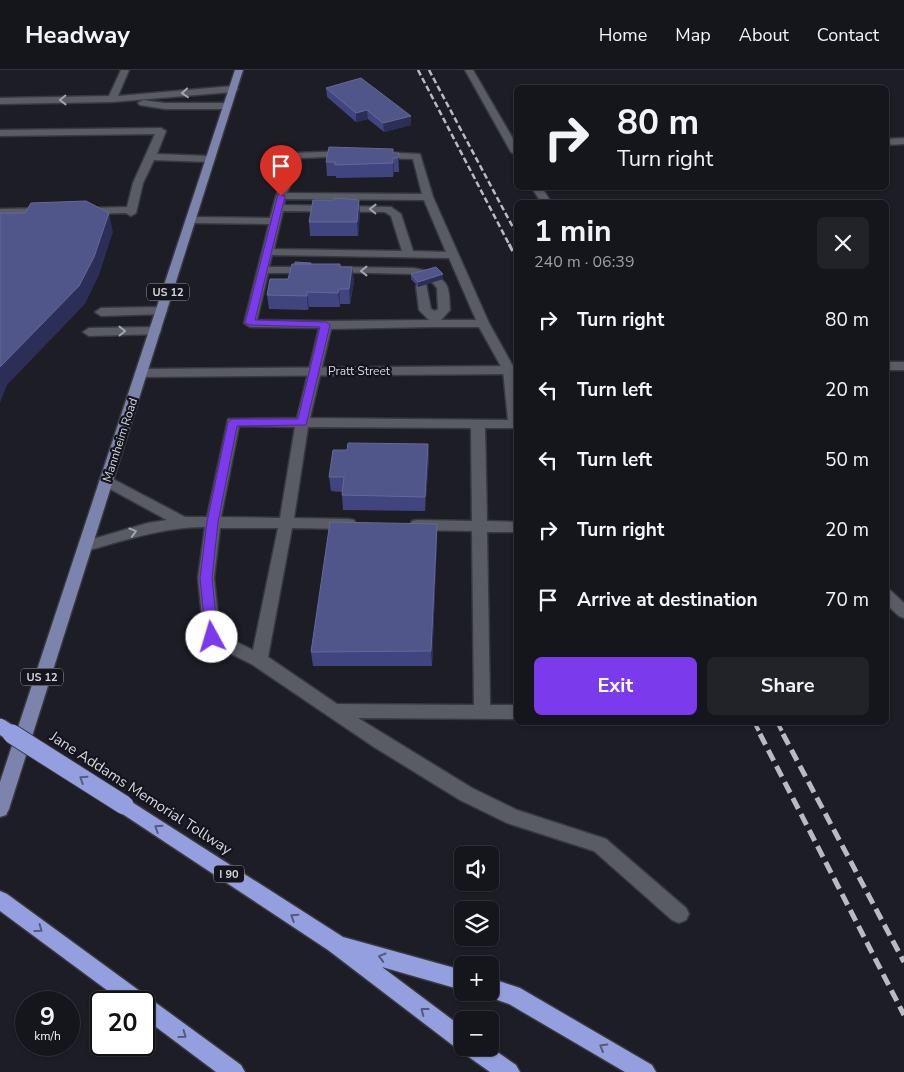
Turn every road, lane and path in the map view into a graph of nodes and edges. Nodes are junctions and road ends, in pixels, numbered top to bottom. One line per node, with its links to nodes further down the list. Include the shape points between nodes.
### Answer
1 (125, 70): 5 (street)
2 (239, 70): 4 (main road, Mannheim Road / US 12)
3 (469, 70): 11 (street)
4 (233, 89): 5 (street, one-way to 5); 7 (main road, Mannheim Road / US 12)
5 (112, 99): 6 (street, one-way to 6); 7 (street, via 165,106)
6 (0, 101)
7 (228, 106): 13 (main road, Mannheim Road / US 12)
8 (0, 133): 12 (street, via 161,131)
9 (889, 142): 10 (street)
10 (904, 142)
11 (514, 145)
12 (151, 157): 13 (street); 18 (street, via 138,183 131,212)
13 (210, 159): 20 (main road, Mannheim Road / US 12)
14 (281, 196): 15 (street); 15 (street, via 297,155 366,155 417,156); 16 (street)
15 (428, 197): 24 (street)
16 (278, 208): 21 (street); 23 (street, one-way to 16, via 396,214 387,209)
17 (56, 211): 19 (street)
18 (75, 211)
19 (0, 212)
20 (191, 220): 21 (street); 29 (main road, Mannheim Road / US 12)
21 (275, 221): 22 (street)
22 (267, 252): 23 (street); 25 (street)
23 (409, 255): 24 (street)
24 (453, 255): 32 (street)
25 (263, 270): 26 (street); 33 (street, via 250,323)
26 (293, 270)
27 (320, 270): 28 (street, one-way to 27)
28 (417, 278): 31 (street, via 425,310); 31 (street, via 433,278 443,288 444,310)
29 (162, 311): 30 (street); 34 (main road, Mannheim Road / US 12)
30 (101, 312)
31 (435, 321): 32 (street); 33 (street)
32 (483, 323): 38 (street)
33 (326, 325): 39 (street)
34 (155, 331): 35 (street, one-way to 34); 40 (main road, Mannheim Road / US 12)
35 (89, 332)
36 (889, 366): 37 (street)
37 (904, 366)
38 (513, 370): 39 (street, Pratt Street); 41 (street)
39 (313, 371): 40 (street, Pratt Street); 42 (street)
40 (141, 373): 45 (main road, Mannheim Road / US 12)
41 (514, 388)
42 (302, 423): 43 (street); 47 (street, via 232,422); 48 (street)
43 (478, 424): 44 (street); 51 (street)
44 (514, 424)
45 (106, 481): 46 (street); 53 (main road, Mannheim Road / US 12)
46 (183, 522): 47 (street); 53 (street, one-way to 46, via 148,528)
47 (213, 522): 48 (street); 56 (street, via 206,578 212,637)
48 (286, 523): 49 (street); 56 (street)
49 (364, 525)
50 (402, 525): 51 (street)
51 (479, 526): 52 (street); 58 (street)
52 (514, 527)
53 (86, 546): 61 (main road, Mannheim Road / US 12)
54 (889, 598): 55 (street)
55 (904, 612)
56 (259, 660): 57 (street)
57 (336, 711): 58 (street); 63 (street, via 466,794 513,817 600,845)
58 (482, 712): 59 (street)
59 (514, 712)
60 (0, 726): 64 (highway, Jane Addams Memorial Tollway / I 90, one-way to 60, bridge)
61 (0, 809)
62 (0, 900): 66 (highway, one-way to 66)
63 (679, 914)
64 (334, 943): 65 (highway, Jane Addams Memorial Tollway / I 90, one-way to 64); 69 (highway, Jane Addams Memorial Tollway / I 90, one-way to 64)
65 (454, 978)
66 (124, 991)
67 (499, 991): 73 (highway, one-way to 67, via 513,995)
68 (155, 1014): 71 (highway, one-way to 71)
69 (454, 1034)
70 (484, 1056): 72 (highway)
71 (234, 1072)
72 (509, 1072)
73 (645, 1072)

